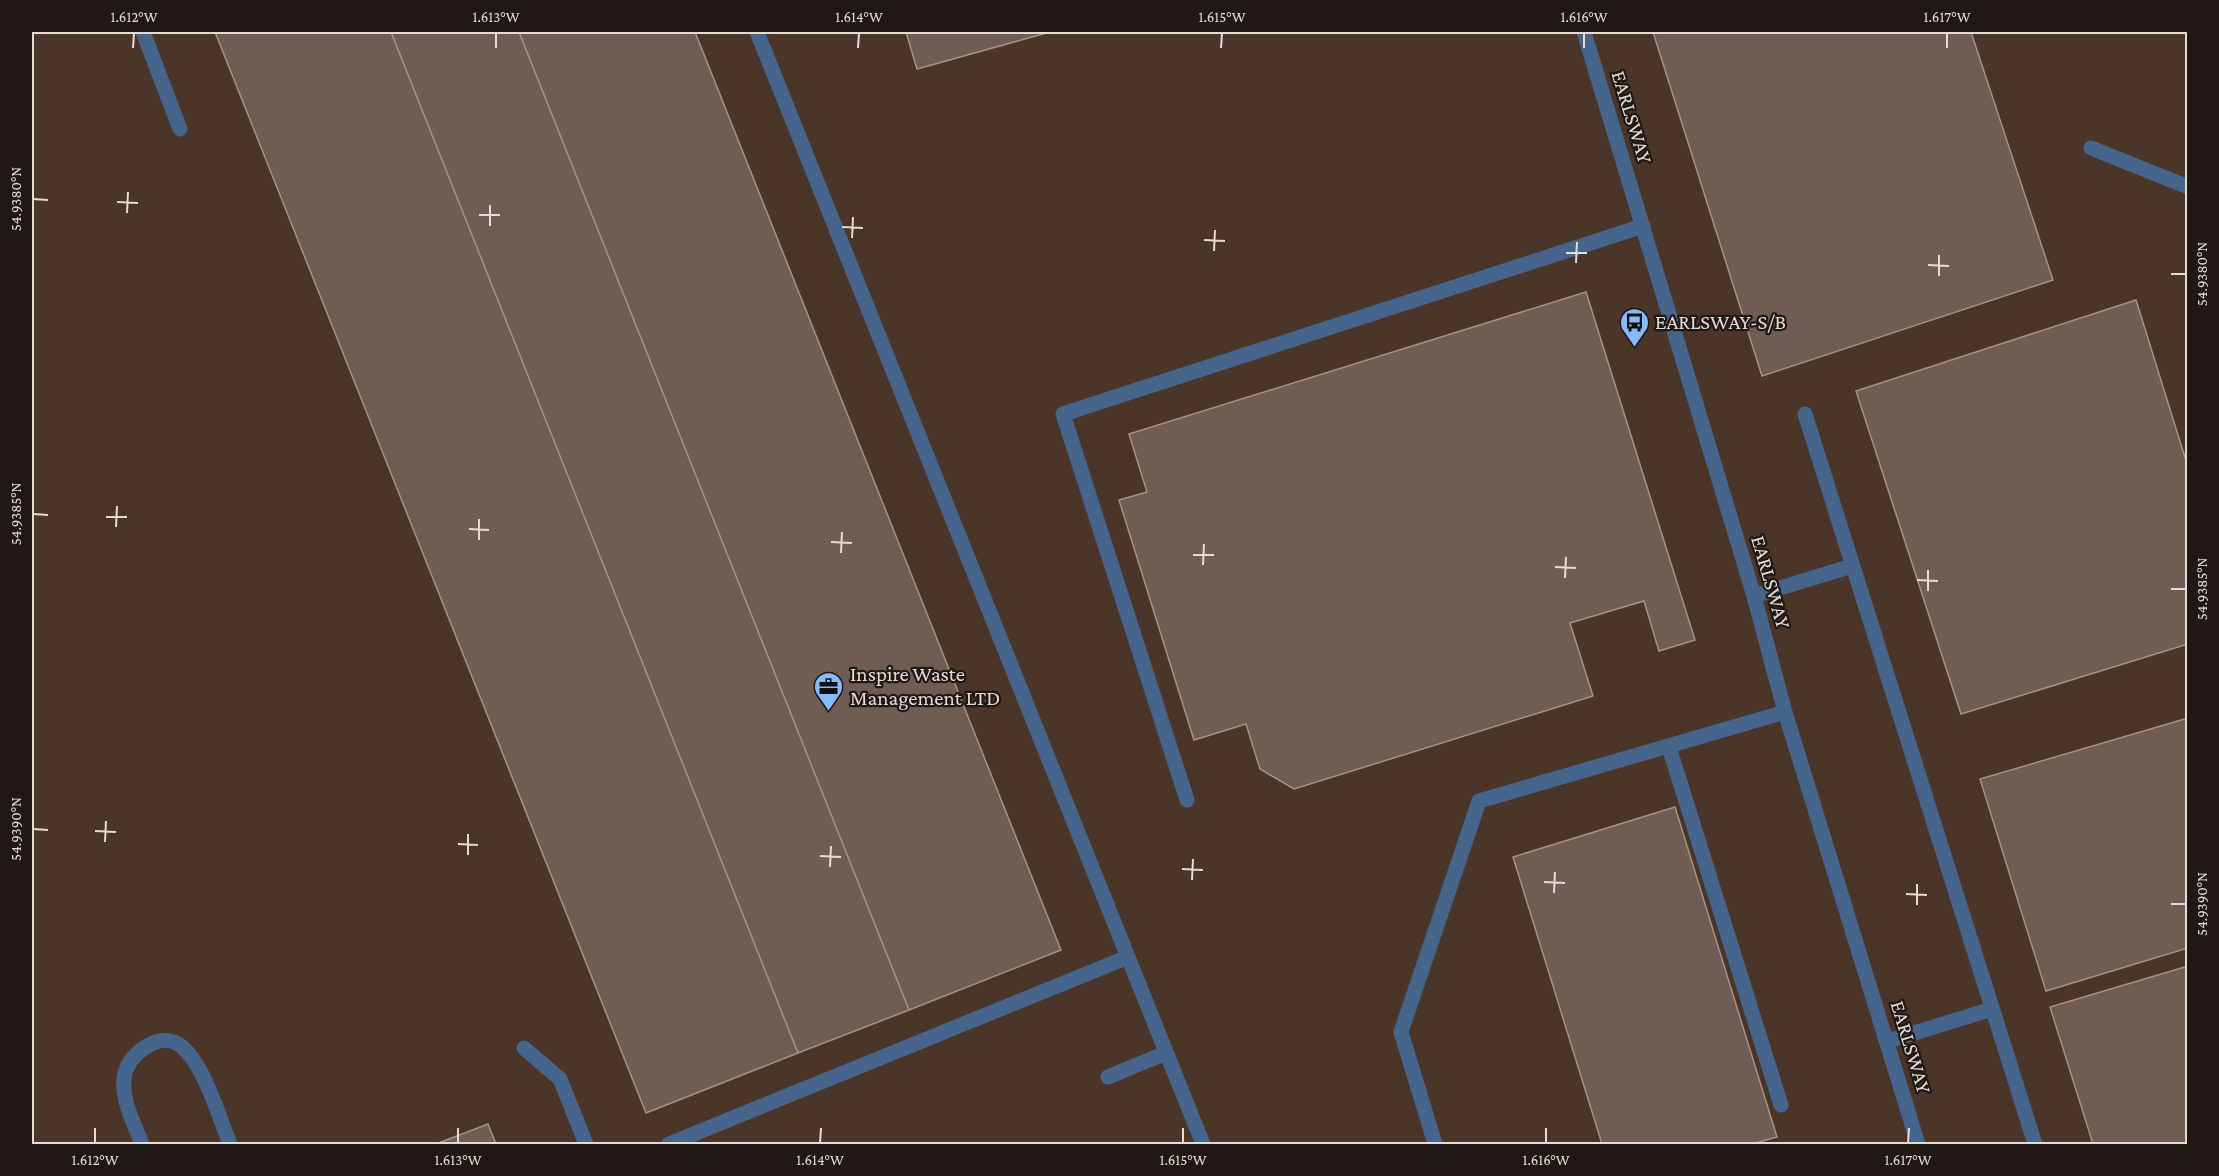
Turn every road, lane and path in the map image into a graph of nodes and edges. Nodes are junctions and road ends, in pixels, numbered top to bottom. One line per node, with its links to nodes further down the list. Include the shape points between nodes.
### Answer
1 (144, 32): 4 (street)
2 (757, 32): 14 (street)
3 (1584, 32): 7 (street, EARLSWAY)
4 (180, 129)
5 (2091, 148): 6 (street)
6 (2187, 187)
7 (1642, 226): 10 (street, EARLSWAY); 13 (street, via 1063,414)
8 (1805, 414): 9 (street)
9 (1852, 566): 10 (street); 15 (street)
10 (1754, 596): 11 (street, EARLSWAY)
11 (1785, 712): 12 (street); 16 (street, EARLSWAY)
12 (1669, 747): 20 (street); 26 (street, via 1479,801 1401,1032)
13 (1187, 800)
14 (1128, 957): 18 (street); 24 (street)
15 (1992, 1009): 16 (street); 28 (street)
16 (1888, 1041): 27 (street, EARLSWAY)
17 (524, 1048): 23 (street, via 560,1079)
18 (1166, 1053): 19 (street); 25 (street)
19 (1108, 1077)
20 (1781, 1105)
21 (142, 1144): 22 (street, via 124,1099 122,1082 135,1056 158,1041 181,1046 191,1057)
22 (230, 1144)
23 (586, 1144)
24 (669, 1144)
25 (1203, 1144)
26 (1435, 1144)
27 (1918, 1144)
28 (2035, 1144)

